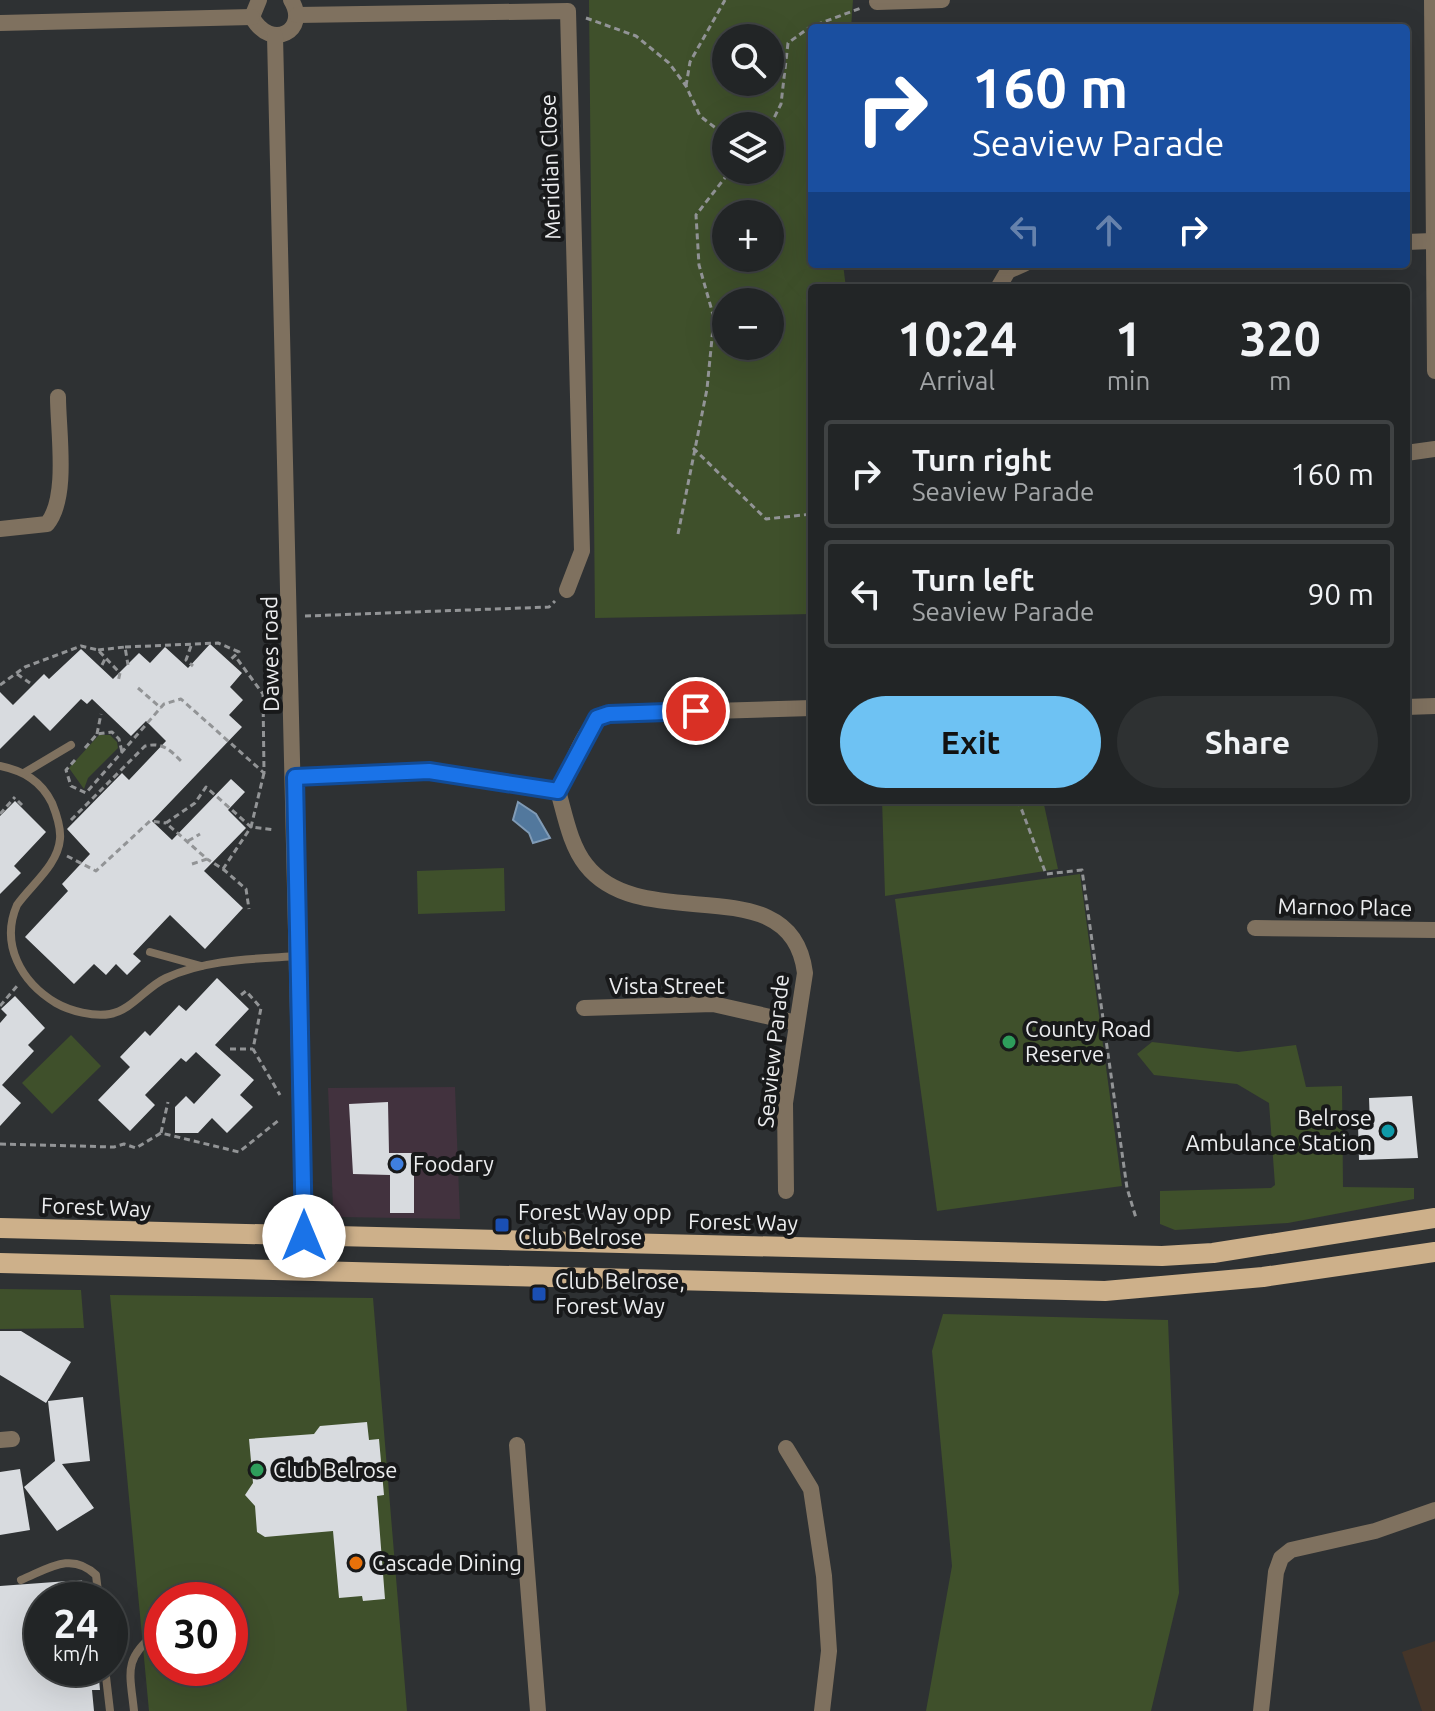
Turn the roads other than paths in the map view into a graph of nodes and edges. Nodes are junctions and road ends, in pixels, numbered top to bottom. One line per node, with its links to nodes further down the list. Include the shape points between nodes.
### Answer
1 (259, 0): 6 (street)
2 (942, 0): 4 (street)
3 (1432, 0): 9 (street)
4 (877, 2)
5 (294, 8): 8 (street, via 288,32); 20 (street, Meridian Close, via 568,11 582,551)
6 (252, 17): 7 (street); 8 (street, via 259,29)
7 (0, 23)
8 (275, 36): 27 (street, Dawes road)
9 (1434, 84): 10 (street)
10 (1433, 241): 11 (street); 14 (street)
11 (1410, 242)
12 (1015, 268): 13 (street)
13 (1000, 284)
14 (1434, 308): 15 (street)
15 (1435, 371)
16 (58, 397): 19 (street, via 56,513 47,524)
17 (1435, 449): 18 (street)
18 (1410, 452)
19 (0, 529)
20 (567, 590)
21 (1435, 706): 22 (street)
22 (1410, 707)
23 (808, 708): 28 (street, via 609,714 597,718 588,730)
24 (71, 745): 26 (lane)
25 (0, 766): 26 (lane)
26 (24, 773): 33 (lane, via 45,789 60,840 52,861 6,926 6,949 25,977 58,1004 108,1015 164,978)
27 (295, 777): 28 (street, via 429,771); 32 (street, Dawes road)
28 (558, 791): 35 (street, Seaview Parade, via 585,864 622,894 733,907 762,914 782,927 803,956 804,996)
29 (1255, 928): 30 (street, Marnoo Place)
30 (1435, 930)
31 (150, 952): 33 (lane)
32 (299, 956): 33 (lane); 39 (street, Dawes road)
33 (202, 966)
34 (584, 1008): 35 (street, Vista Street, via 713,1004)
35 (797, 1023): 36 (street, Seaview Parade, via 785,1103)
36 (786, 1191)
37 (1435, 1218): 39 (main road, Forest Way, via 1228,1251 1162,1256)
38 (0, 1228): 39 (main road, Forest Way)
39 (304, 1236): 42 (street, Dawes road)
40 (1435, 1252): 42 (main road, via 1263,1277 1105,1291)
41 (0, 1263): 42 (main road)
42 (304, 1271)
43 (517, 1445): 52 (street)
44 (786, 1448): 53 (street, via 811,1489 824,1576 829,1651)
45 (1435, 1510): 54 (street, via 1375,1531 1291,1550 1281,1558)
46 (21, 1580): 47 (lane, via 58,1563 76,1564 96,1575)
47 (97, 1582)
48 (144, 1643): 51 (lane, via 129,1662)
49 (107, 1686): 50 (lane)
50 (110, 1711)
51 (134, 1711)
52 (538, 1711)
53 (822, 1711)
54 (1261, 1711)

